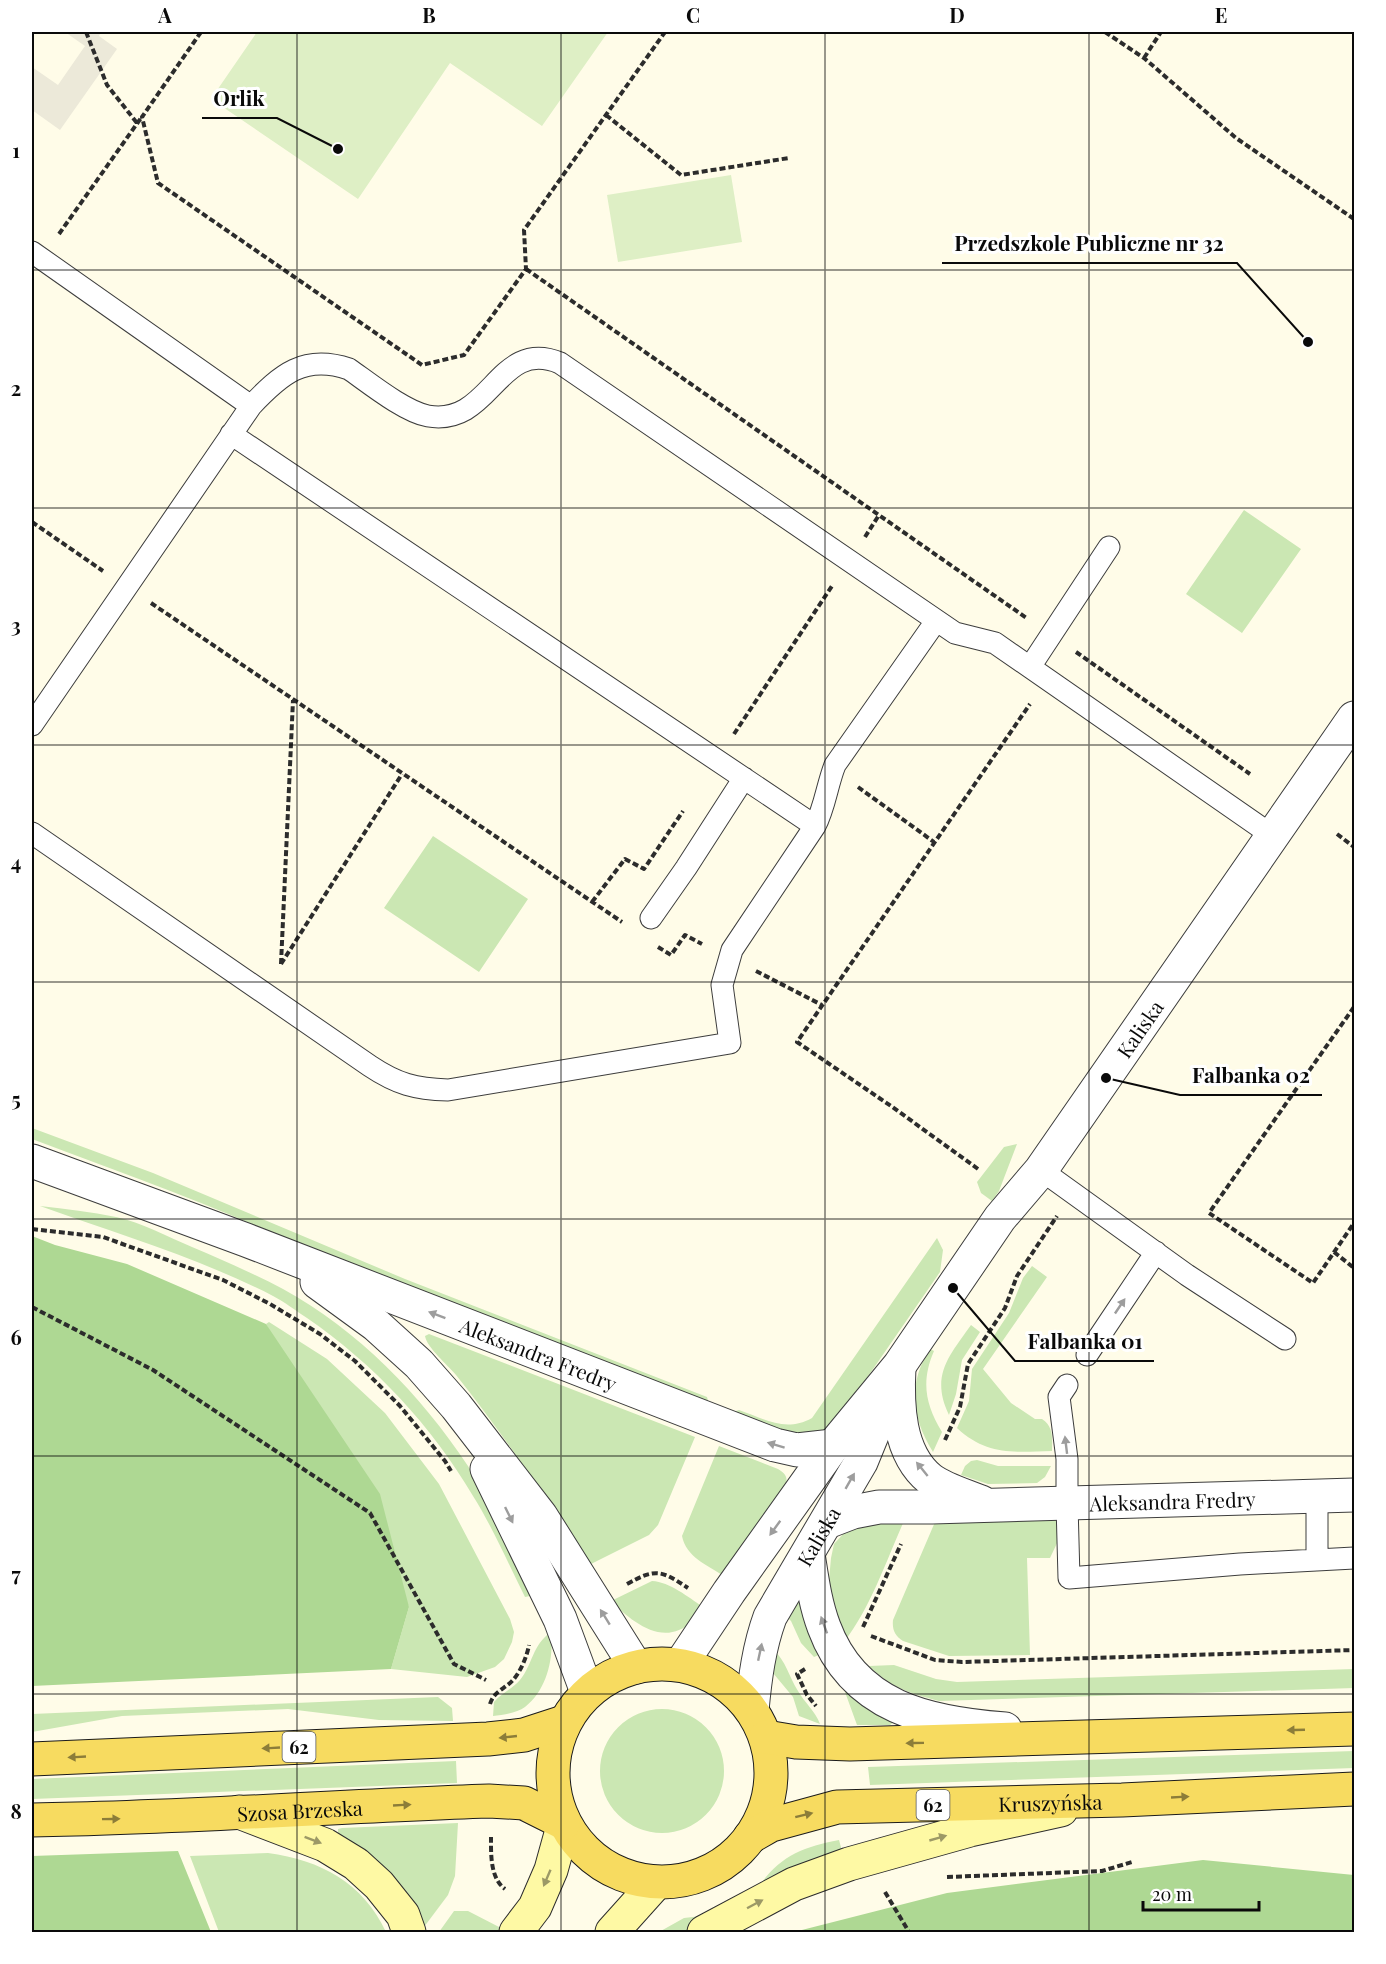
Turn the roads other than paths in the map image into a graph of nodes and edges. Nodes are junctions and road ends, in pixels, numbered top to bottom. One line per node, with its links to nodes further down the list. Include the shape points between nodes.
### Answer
1 (36, 255): 2 (lane)
2 (251, 406): 3 (lane); 5 (lane, via 287,373 310,363 349,369 415,412 453,416 474,405 506,370 519,362 551,360)
3 (231, 434): 8 (lane); 9 (lane)
4 (1109, 547): 6 (lane)
5 (936, 621): 6 (lane, via 955,633 995,642); 10 (lane, via 833,769)
6 (1030, 667): 12 (lane)
7 (1354, 718): 12 (street, Kaliska)
8 (32, 725)
9 (744, 778): 10 (lane); 13 (lane)
10 (815, 826): 11 (lane, via 729,957 722,985 730,1043 448,1090 411,1087 383,1075)
11 (32, 833)
12 (1273, 836): 15 (street, Kaliska)
13 (651, 918)
14 (32, 1161): 16 (street, Aleksandra Fredry)
15 (1041, 1170): 17 (lane); 20 (street, Kaliska, via 1000,1218)
16 (246, 1240): 22 (street, Aleksandra Fredry, via 332,1291 367,1318 419,1364); 23 (street, Aleksandra Fredry, one-way to 16, via 796,1450 775,1445)
17 (1156, 1252): 18 (lane); 19 (lane, one-way to 17)
18 (1286, 1339)
19 (1087, 1355)
20 (899, 1366): 23 (street, Kaliska); 24 (street, Aleksandra Fredry, one-way to 20, via 917,1463 900,1423); 28 (street, Kaliska, one-way to 20, via 861,1462)
21 (1067, 1385): 27 (lane, one-way to 21, via 1067,1459 1059,1397)
22 (456, 1406): 33 (street, Aleksandra Fredry, one-way to 22, via 541,1516); 34 (street, Aleksandra Fredry, one-way to 34, via 560,1619)
23 (833, 1446): 32 (street, Kaliska, one-way to 32)
24 (923, 1492): 27 (street, Aleksandra Fredry, via 943,1487 991,1506); 28 (street, Aleksandra Fredry)
25 (1354, 1495): 26 (street, Aleksandra Fredry)
26 (1317, 1496): 27 (street, Aleksandra Fredry); 31 (lane)
27 (1067, 1504): 31 (lane, via 1069,1578)
28 (827, 1522): 29 (street, Kaliska)
29 (808, 1554): 36 (street, Kaliska, one-way to 29, via 755,1676 767,1626); 38 (street, one-way to 29, via 936,1720 874,1695 853,1676 836,1652 816,1600)
30 (1354, 1558): 31 (lane)
31 (1317, 1560)
32 (681, 1664): 33 (main road, 62); 36 (main road, 62, via 722,1681 737,1693)
33 (636, 1667): 34 (main road, 62)
34 (587, 1692): 35 (main road, 62)
35 (564, 1722): 39 (main road, 62, one-way to 39, via 524,1736 488,1739); 44 (main road, 62, via 554,1758 553,1781)
36 (759, 1724): 38 (main road, one-way to 36, via 850,1744 796,1742); 45 (main road, 62, via 771,1758 771,1782 761,1819)
37 (1354, 1729): 38 (main road, one-way to 38)
38 (1100, 1736)
39 (32, 1759)
40 (1354, 1789): 41 (main road, Kruszyńska / 62, one-way to 40)
41 (1122, 1800): 45 (main road, Kruszyńska / 62, one-way to 41, via 771,1825 837,1807); 50 (main road, one-way to 41, via 794,1884 849,1864 970,1830)
42 (239, 1812): 43 (main road, Szosa Brzeska / 62, one-way to 42); 44 (main road, Szosa Brzeska / 62, one-way to 44, via 489,1801 524,1803); 47 (main road, one-way to 47, via 325,1845 356,1864 403,1915)
43 (32, 1820)
44 (564, 1822): 46 (main road, 62, via 580,1845 601,1863 622,1874); 48 (main road, one-way to 48, via 551,1870 535,1907)
45 (750, 1837): 46 (main road, 62, via 731,1857 708,1872)
46 (656, 1883): 49 (main road)
47 (409, 1932)
48 (516, 1932)
49 (612, 1932)
50 (704, 1932)

